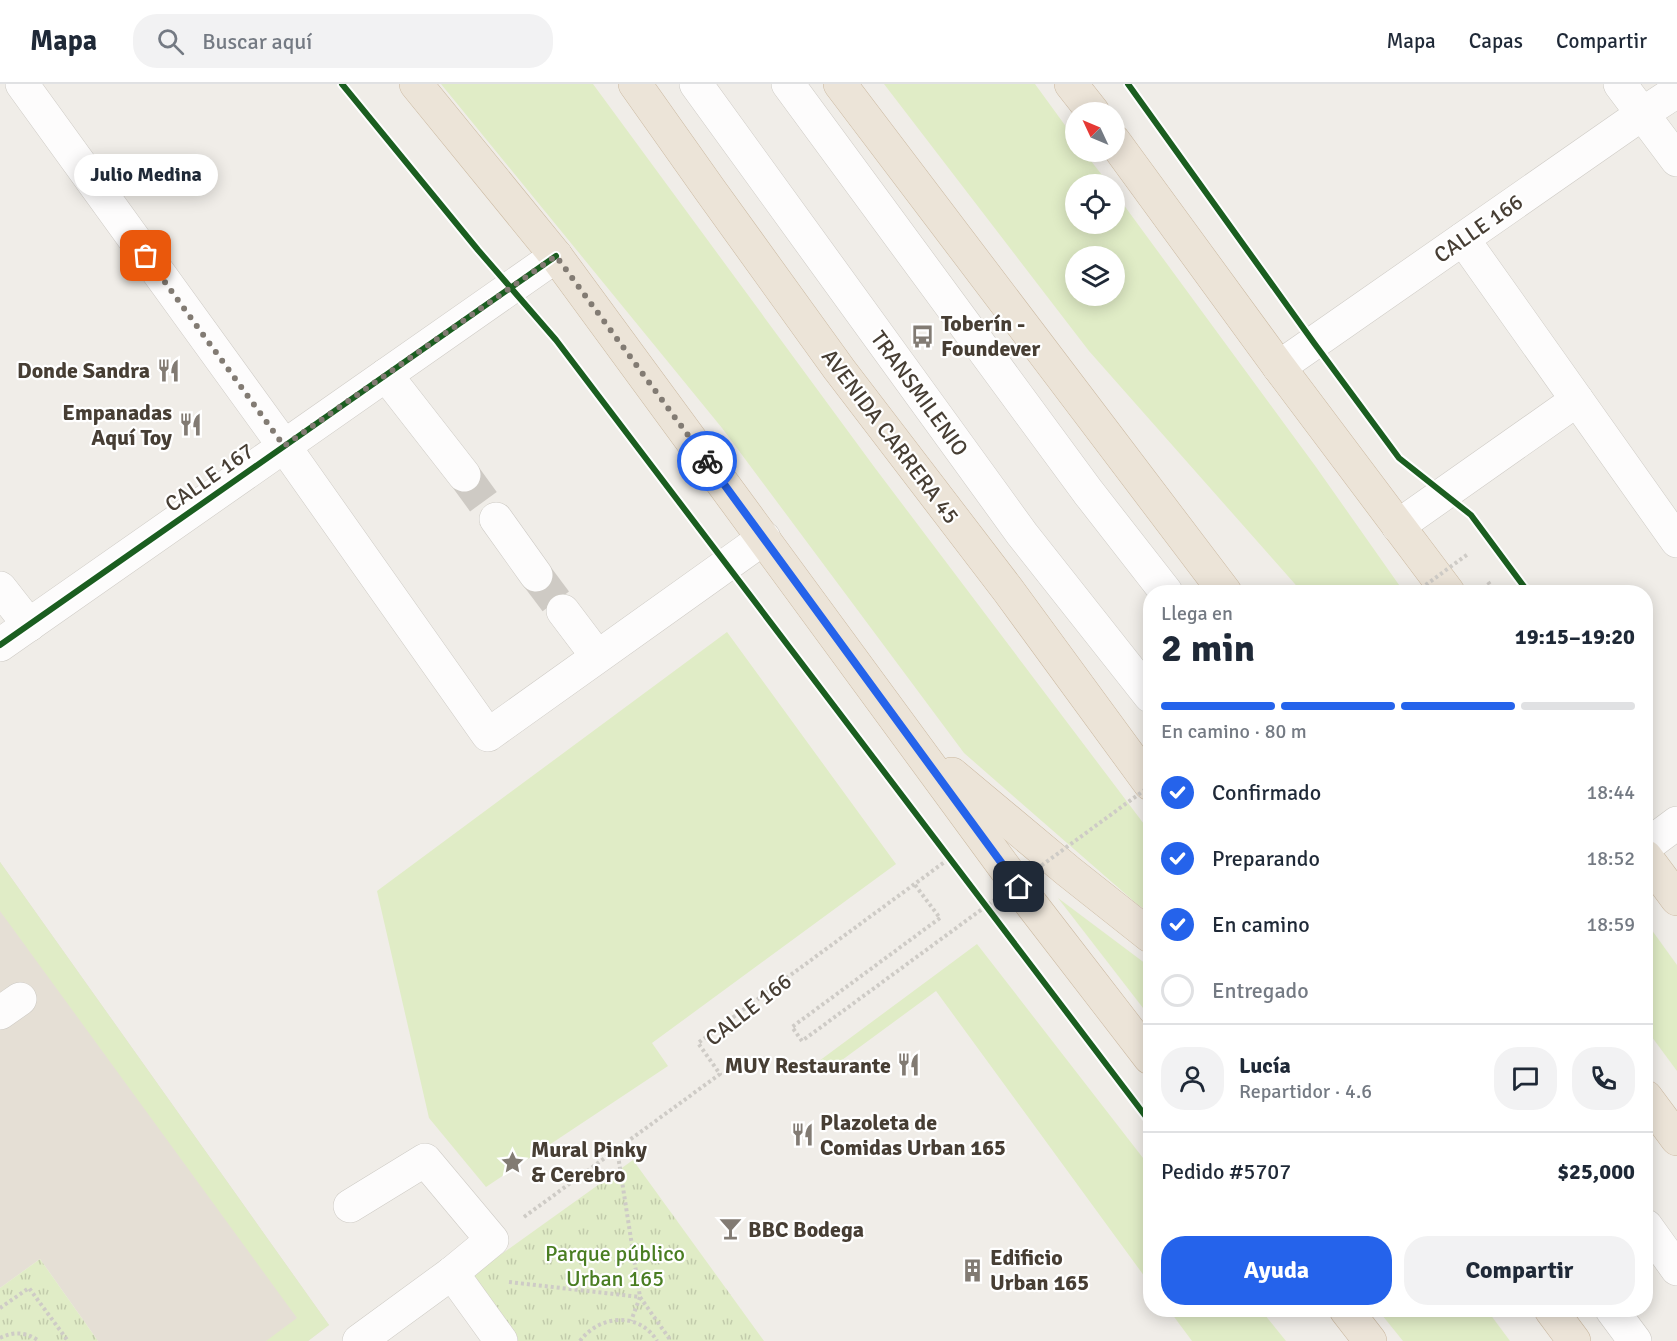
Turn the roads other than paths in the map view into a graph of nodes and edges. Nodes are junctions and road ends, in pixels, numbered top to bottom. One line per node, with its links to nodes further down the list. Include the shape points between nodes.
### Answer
1 (22, 84): 19 (street)
2 (416, 84): 15 (highway)
3 (635, 84): 36 (highway, AVENIDA CARRERA 45, via 839,369)
4 (696, 84): 34 (street, TRANSMILENIO, via 1022,534)
5 (788, 84): 26 (street)
6 (840, 84): 27 (highway)
7 (1071, 84): 10 (highway)
8 (1620, 84): 11 (street)
9 (1677, 91): 11 (street, CALLE 166)
10 (1085, 102)
11 (1642, 114): 13 (street); 14 (street, CALLE 166)
12 (1125, 156): 16 (highway)
13 (1677, 160)
14 (1463, 239): 16 (street, CALLE 166); 18 (street)
15 (556, 256): 17 (street, CALLE 167); 23 (highway)
16 (1279, 367): 22 (highway)
17 (386, 375): 19 (street, CALLE 167); 20 (street)
18 (1577, 400): 22 (street); 24 (street)
19 (284, 446): 31 (street, CALLE 167); 33 (street, via 488,735)
20 (464, 476)
21 (496, 519): 25 (street)
22 (1398, 526): 28 (highway)
23 (764, 538): 33 (street); 35 (highway)
24 (1677, 540)
25 (536, 575)
26 (1161, 585)
27 (1220, 585)
28 (1443, 585)
29 (0, 588): 31 (street)
30 (563, 611): 33 (street)
31 (29, 625): 32 (street, CALLE 167)
32 (0, 645)
33 (597, 656)
34 (1143, 687)
35 (911, 740): 41 (highway); 42 (highway)
36 (1143, 775)
37 (1677, 824): 38 (street)
38 (1653, 841)
39 (1653, 866): 40 (highway)
40 (1677, 899)
41 (1143, 930)
42 (1143, 1049)
43 (1653, 1106): 44 (highway)
44 (1677, 1139)
45 (350, 1206): 48 (street, via 424,1160 492,1240)
46 (1653, 1236): 47 (street)
47 (1677, 1269)
48 (452, 1273): 52 (street); 53 (street)
49 (1351, 1317): 54 (highway)
50 (1556, 1317): 55 (highway)
51 (1617, 1317): 56 (street)
52 (359, 1341)
53 (501, 1341)
54 (1370, 1341)
55 (1574, 1341)
56 (1635, 1341)

